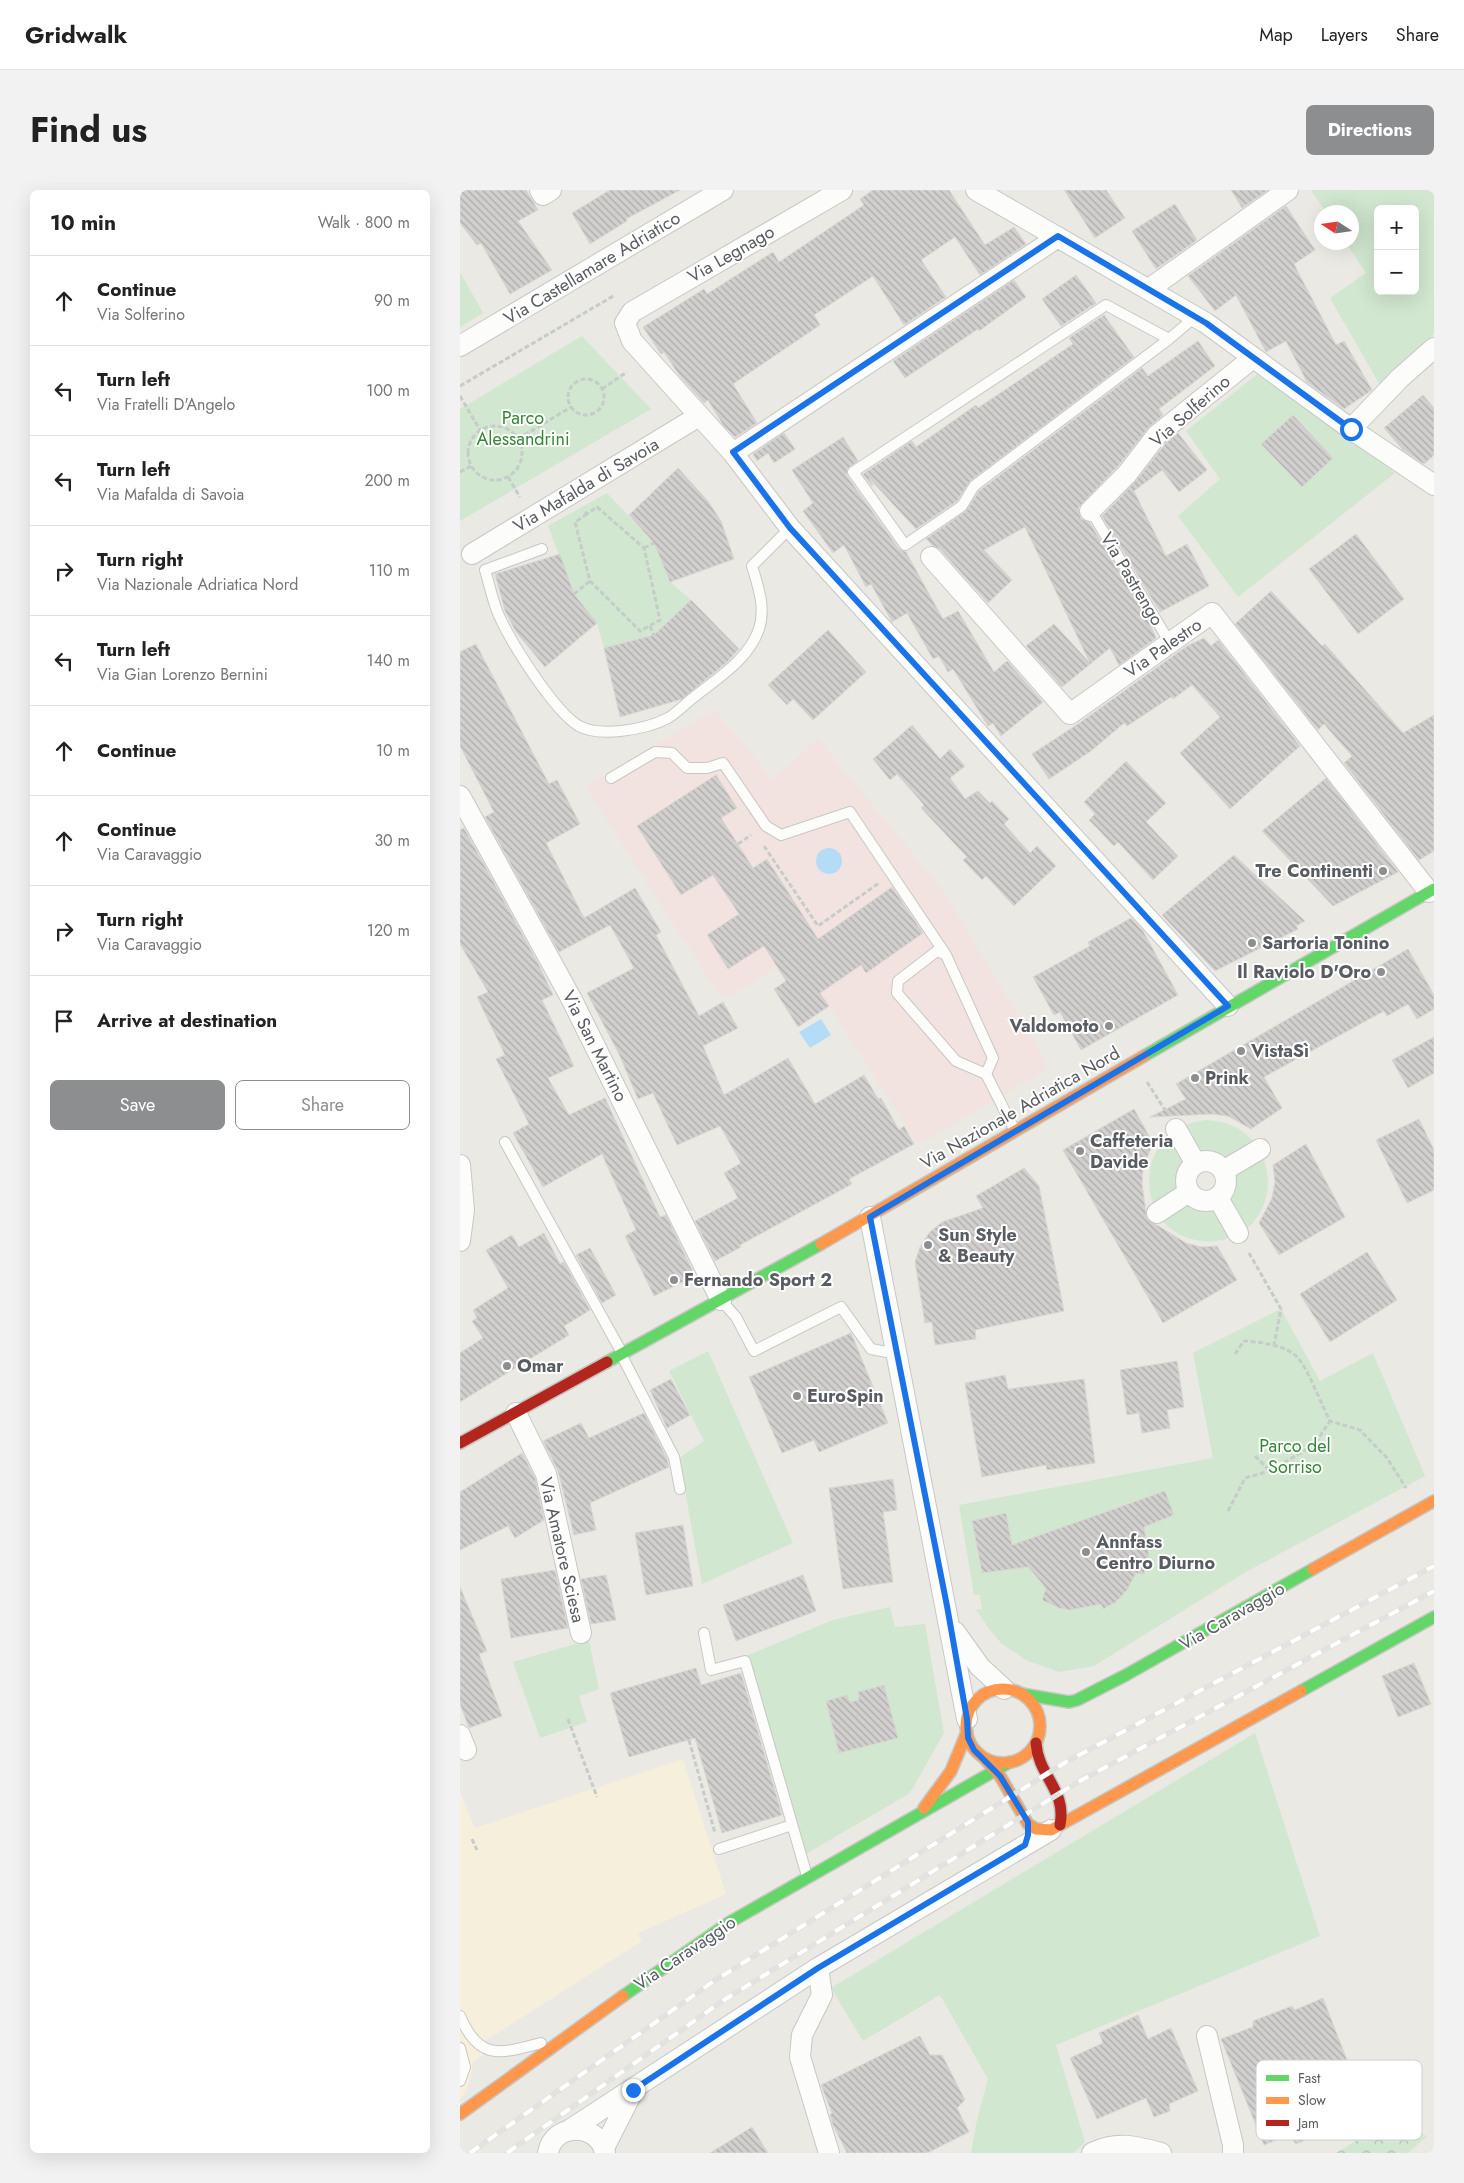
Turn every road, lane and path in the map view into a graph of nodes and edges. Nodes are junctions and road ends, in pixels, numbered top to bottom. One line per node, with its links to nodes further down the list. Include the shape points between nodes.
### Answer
1 (540, 190): 2 (street, via 543,195)
2 (551, 190)
3 (723, 190): 11 (street, Via Castellamare Adriatico)
4 (842, 190): 18 (street, Via Legnago, via 632,312 625,323 632,341)
5 (976, 190): 7 (street)
6 (1288, 190): 8 (street)
7 (1058, 236): 8 (street); 22 (street)
8 (1149, 289): 9 (street)
9 (1195, 317): 10 (lane); 13 (street)
10 (1169, 339): 10 (lane, via 1106,305 853,472 904,545 962,506 974,486)
11 (460, 346)
12 (1434, 348): 19 (street)
13 (1253, 358): 19 (street); 30 (street, Via Solferino, via 1158,435)
14 (627, 372): 15 (path)
15 (602, 389): 17 (path, via 604,401 593,414 582,415); 17 (path, via 587,380 575,384 569,393)
16 (460, 396): 20 (path)
17 (572, 406): 21 (path)
18 (699, 416): 22 (street); 35 (street, Via Mafalda di Savoia)
19 (1351, 429): 26 (street)
20 (480, 430): 21 (path, via 496,426 512,432); 23 (path, via 468,450)
21 (518, 439): 25 (path, via 522,447 520,464)
22 (733, 452): 31 (street)
23 (471, 466): 24 (path); 25 (path, via 476,473 491,480)
24 (460, 472)
25 (508, 477): 27 (path)
26 (1434, 486)
27 (520, 497)
28 (583, 507): 29 (path)
29 (586, 514): 33 (path, via 597,507); 37 (path, via 575,522)
30 (1092, 514): 41 (lane, Via Pastrengo)
31 (790, 528): 34 (lane, via 752,566 762,608 760,627 740,660 668,718 634,728 601,732 580,726 559,707 530,669 500,620 485,570); 50 (street)
32 (654, 543): 33 (path)
33 (644, 548): 39 (path, via 660,620)
34 (542, 549)
35 (472, 554)
36 (932, 557): 41 (street, Via Palestro, via 1070,714)
37 (590, 582): 38 (path); 39 (path, via 640,631)
38 (574, 594)
39 (650, 626): 40 (path)
40 (654, 635)
41 (1170, 643): 48 (street, Via Palestro, via 1212,614)
42 (611, 778): 47 (lane, via 654,752 672,753 687,768 707,768 723,763 766,826 781,835 850,812)
43 (460, 796): 67 (street, Via San Martino, via 572,1000)
44 (755, 833): 46 (path)
45 (760, 841): 47 (path, via 818,926)
46 (738, 844)
47 (891, 874): 49 (lane)
48 (1431, 891): 50 (street, Via Nazionale Adriatica Nord)
49 (946, 955): 51 (lane, via 992,1058); 51 (lane, via 937,951 898,981 897,993 956,1061)
50 (1228, 1006): 55 (street, Via Nazionale Adriatica Nord)
51 (986, 1074): 55 (lane)
52 (1143, 1075): 53 (path)
53 (1164, 1110)
54 (1176, 1129): 58 (street)
55 (1015, 1132): 64 (street, Via Nazionale Adriatica Nord)
56 (505, 1142): 71 (lane)
57 (1260, 1149): 60 (street)
58 (1196, 1164): 60 (street, via 1211,1162); 61 (street, via 1186,1180)
59 (460, 1165): 66 (street, via 464,1210)
60 (1223, 1171): 62 (street, via 1226,1182)
61 (1189, 1192): 62 (street, via 1199,1200); 63 (street)
62 (1218, 1198): 65 (street)
63 (1157, 1213)
64 (870, 1217): 67 (street, Via Nazionale Adriatica Nord); 69 (street)
65 (1242, 1240): 68 (path, via 1281,1309)
66 (460, 1241)
67 (721, 1300): 69 (lane, via 736,1317 754,1351 841,1307 871,1349); 71 (street, Via Nazionale Adriatica Nord)
68 (1274, 1345): 70 (path, via 1244,1341); 73 (path, via 1298,1357)
69 (897, 1354): 82 (street)
70 (1235, 1354)
71 (622, 1355): 72 (street, Via Nazionale Adriatica Nord); 77 (lane, via 674,1457)
72 (516, 1413): 74 (street, Via Nazionale Adriatica Nord); 83 (street, Via Amatore Sciesa, via 546,1474)
73 (1330, 1421): 76 (path, via 1314,1445); 79 (path, via 1360,1430 1386,1458)
74 (460, 1443)
75 (1255, 1456): 76 (path)
76 (1270, 1471): 80 (path, via 1245,1478)
77 (680, 1489)
78 (1434, 1501): 79 (street, Via Caravaggio)
79 (1422, 1508): 85 (street, Via Caravaggio, via 1126,1676 1077,1700 1059,1701)
80 (1228, 1512)
81 (1434, 1617): 97 (street)
82 (950, 1624): 85 (street, via 971,1657); 87 (street)
83 (581, 1633)
84 (704, 1633): 95 (lane, via 711,1670 744,1661)
85 (1013, 1691): 87 (street, via 983,1695 972,1705); 89 (street, via 1032,1702 1038,1712 1040,1731)
86 (568, 1719): 93 (path)
87 (967, 1725): 90 (street, via 971,1744); 94 (street, Via Caravaggio, via 951,1771)
88 (689, 1740): 101 (path)
89 (1036, 1743): 91 (street, via 1030,1752); 97 (street, via 1036,1754 1062,1802 1063,1815)
90 (984, 1758): 91 (street, via 997,1763); 92 (street)
91 (1010, 1762): 92 (street, Via Caravaggio)
92 (997, 1771): 94 (street, Via Caravaggio); 96 (street)
93 (596, 1798)
94 (922, 1811): 102 (street, Via Caravaggio)
95 (792, 1824): 101 (lane); 102 (lane)
96 (1028, 1824): 97 (street, via 1036,1829); 99 (street)
97 (1055, 1828): 99 (street)
98 (472, 1839): 100 (path)
99 (1025, 1845): 103 (street)
100 (477, 1850)
101 (719, 1850)
102 (808, 1877): 105 (street, Via Caravaggio, via 730,1922)
103 (818, 1968): 109 (street); 114 (street, via 822,1995 802,2035 800,2057)
104 (460, 2016): 105 (lane, via 469,2036 489,2051 507,2052 540,2044)
105 (574, 2030): 110 (street, Via Caravaggio)
106 (1207, 2036): 117 (street)
107 (460, 2048): 108 (lane, via 465,2067)
108 (460, 2081)
109 (633, 2090): 111 (street); 112 (street)
110 (460, 2114)
111 (571, 2129): 112 (street, via 591,2132); 113 (street, via 553,2139)
112 (604, 2151)
113 (548, 2153)
114 (829, 2153)
115 (1092, 2153): 116 (street, via 1106,2146 1129,2146)
116 (1161, 2153)
117 (1233, 2153)

